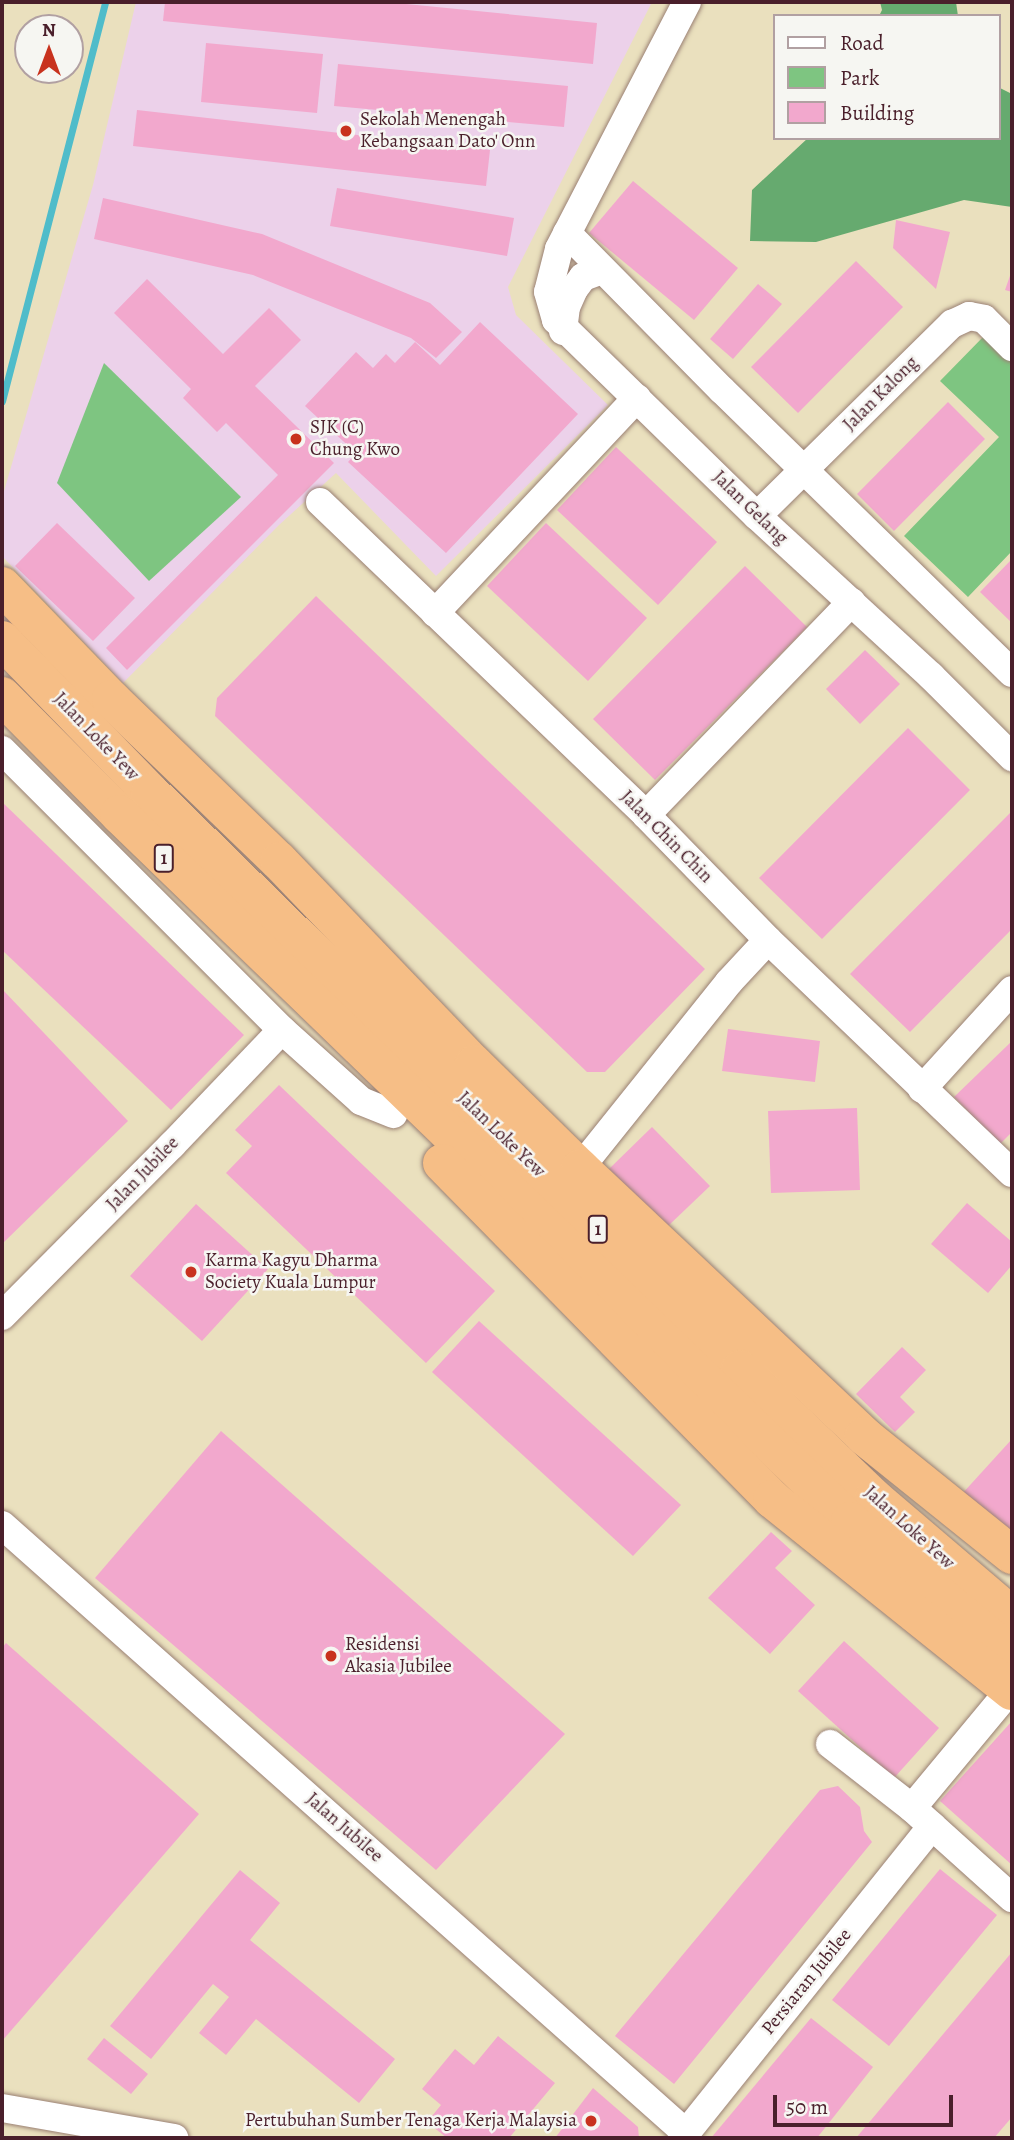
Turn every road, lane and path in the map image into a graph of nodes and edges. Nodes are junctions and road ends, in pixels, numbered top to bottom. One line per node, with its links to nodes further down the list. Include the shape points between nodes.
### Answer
1 (687, 2): 2 (street, Jalan Gelang)
2 (567, 233): 3 (street); 4 (street, Jalan Gelang, via 548,292)
3 (602, 270): 4 (street, via 583,277 574,289); 7 (street)
4 (563, 331): 6 (street, Jalan Gelang)
5 (1012, 348): 7 (street, Jalan Kalong, via 984,319 969,316 952,324)
6 (637, 398): 9 (street, Jalan Gelang); 12 (street)
7 (804, 470): 9 (street, Jalan Kalong); 14 (street)
8 (320, 502): 12 (street, Jalan Chin Chin)
9 (757, 516): 11 (street, Jalan Gelang)
10 (2, 586): 24 (highway, via 279,861)
11 (852, 602): 17 (street, Jalan Gelang); 18 (street)
12 (435, 613): 18 (street, Jalan Chin Chin)
13 (2, 640): 20 (highway, Jalan Loke Yew / 1)
14 (1012, 673)
15 (2, 696): 22 (highway, Jalan Loke Yew / 1)
16 (2, 750): 23 (street)
17 (1012, 757)
18 (646, 815): 19 (street, Jalan Chin Chin)
19 (768, 940): 25 (street, Jalan Chin Chin); 27 (street)
20 (322, 959): 24 (highway, via 394,1001); 30 (highway, Jalan Loke Yew / 1)
21 (1012, 990): 25 (street)
22 (328, 1018): 26 (highway, via 348,1060); 30 (highway, Jalan Loke Yew / 1)
23 (282, 1030): 26 (street, via 361,1101); 29 (street, Jalan Jubilee)
24 (474, 1064): 27 (highway)
25 (922, 1089): 28 (street, Jalan Chin Chin)
26 (393, 1114): 34 (highway, via 772,1499)
27 (580, 1168): 32 (highway, via 864,1436)
28 (1012, 1173)
29 (2, 1316)
30 (862, 1509): 33 (highway, Jalan Loke Yew / 1); 34 (highway, Jalan Loke Yew / 1)
31 (2, 1525): 40 (street, Jalan Jubilee)
32 (1012, 1555)
33 (1012, 1616)
34 (1011, 1679): 36 (street, Persiaran Jubilee)
35 (830, 1744): 36 (street)
36 (922, 1817): 37 (street); 40 (street, Persiaran Jubilee)
37 (1012, 1898)
38 (2, 2108): 39 (street)
39 (125, 2129): 41 (street); 42 (street)
40 (684, 2136)
41 (88, 2138)
42 (174, 2138)

